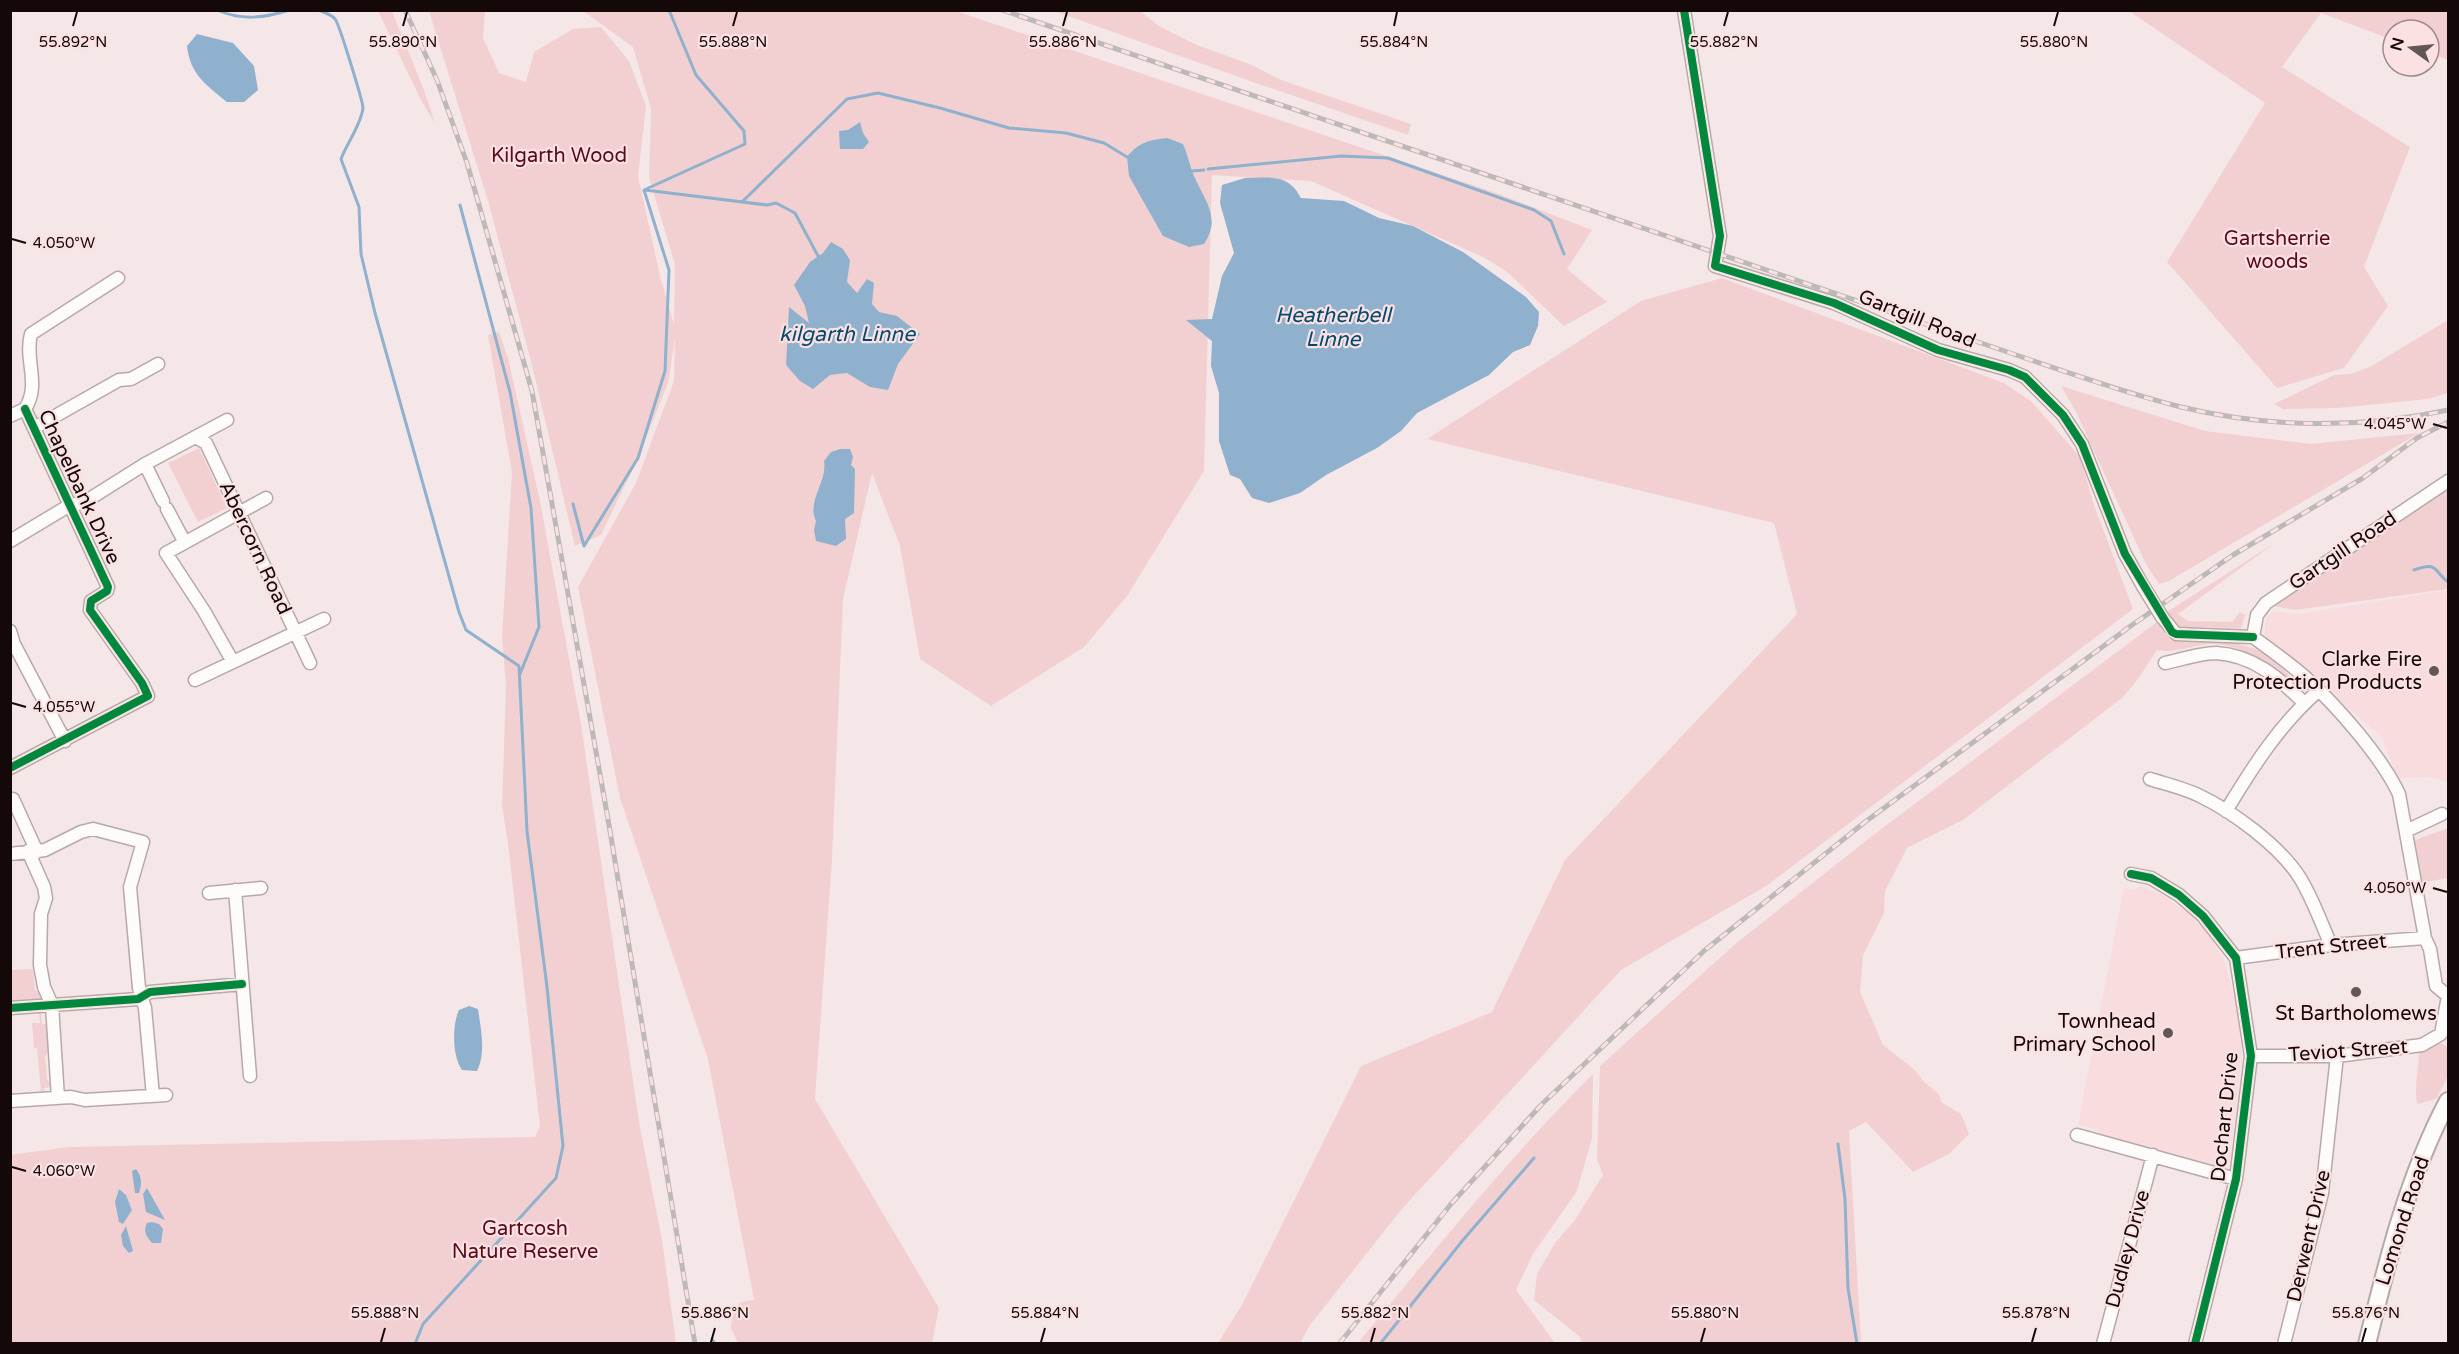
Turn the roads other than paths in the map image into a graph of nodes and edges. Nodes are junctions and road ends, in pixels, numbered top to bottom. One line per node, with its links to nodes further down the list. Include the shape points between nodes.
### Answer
1 (1684, 10): 19 (street, Gartgill Road, bridge, via 1720,236 1715,266 1834,303 1938,350 2025,377 2063,415 2082,444 2126,554 2162,618 2176,634)
2 (118, 278): 4 (street, via 31,334 34,389)
3 (158, 364): 7 (street, via 131,379 119,380)
4 (25, 409): 5 (street, Chapelbank Drive); 7 (street, Chapelbank Drive)
5 (10, 416)
6 (227, 420): 8 (street)
7 (34, 428): 12 (street, Chapelbank Drive)
8 (195, 437): 9 (street); 13 (street, Abercorn Road, via 206,443)
9 (145, 464): 12 (street, via 83,503); 15 (street)
10 (2448, 481): 19 (street, Gartgill Road, via 2266,603 2257,615)
11 (266, 498): 13 (street)
12 (70, 505): 14 (street); 27 (street, Chapelbank Drive, via 108,586 107,591 91,601 90,610 148,696)
13 (239, 511): 15 (street); 18 (street, Abercorn Road)
14 (10, 541)
15 (184, 541): 21 (street, via 166,553)
16 (324, 619): 18 (street)
17 (10, 631): 20 (street)
18 (295, 633): 21 (street); 22 (street, Abercorn Road)
19 (2253, 637): 25 (street)
20 (12, 645): 27 (street)
21 (233, 662): 24 (street)
22 (310, 663)
23 (2165, 663): 26 (street, via 2215,653 2253,661 2280,679)
24 (195, 680)
25 (2318, 691): 26 (street); 33 (street, via 2390,775 2399,794)
26 (2304, 703): 31 (street, via 2260,754)
27 (65, 741): 28 (street)
28 (10, 768)
29 (2150, 779): 31 (street, via 2197,795)
30 (13, 799): 34 (street)
31 (2226, 811): 41 (street, via 2288,861 2301,879)
32 (2442, 814): 33 (street)
33 (2406, 831): 40 (street)
34 (33, 852): 35 (street); 45 (street, via 93,829 143,842 130,887); 46 (street, via 46,898 39,936 40,965)
35 (10, 854)
36 (2131, 874): 42 (street, Dochart Drive, via 2151,878 2180,895 2204,916)
37 (261, 888): 38 (street)
38 (235, 890): 39 (street); 43 (street)
39 (209, 893)
40 (2425, 938): 41 (street, Trent Street); 44 (street, via 2436,986)
41 (2331, 945): 42 (street, Trent Street)
42 (2236, 958): 49 (street, Dochart Drive)
43 (242, 984): 45 (street, via 150,992); 51 (street)
44 (2448, 996): 48 (street)
45 (142, 997): 46 (street); 53 (street)
46 (52, 1005): 47 (street); 54 (street)
47 (10, 1008)
48 (2444, 1032): 50 (street, Teviot Street, via 2422,1045)
49 (2251, 1056): 50 (street, Teviot Street); 59 (street, Dochart Drive)
50 (2337, 1056): 62 (street, Derwent Drive, via 2322,1193)
51 (250, 1076)
52 (166, 1095): 53 (street)
53 (153, 1096): 54 (street)
54 (58, 1098): 55 (street)
55 (10, 1101)
56 (2448, 1101): 63 (street, Lomond Road, via 2393,1242)
57 (2077, 1135): 58 (street)
58 (2152, 1155): 59 (street); 60 (street, Dudley Drive)
59 (2236, 1179): 61 (street, Dochart Drive)
60 (2103, 1344)
61 (2195, 1344)
62 (2284, 1344)
63 (2367, 1344)

